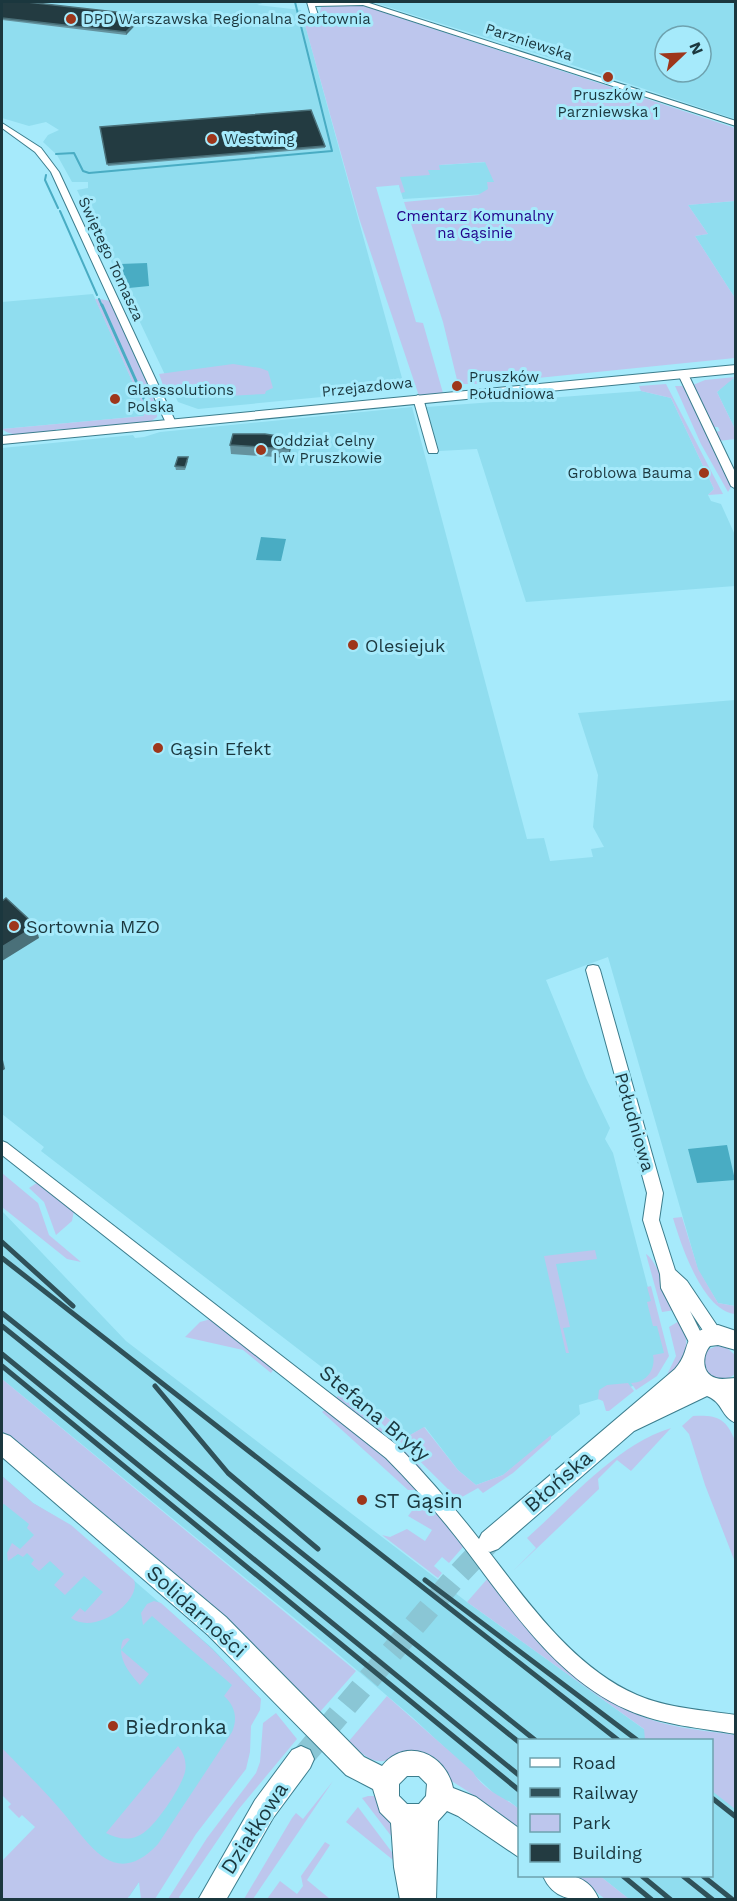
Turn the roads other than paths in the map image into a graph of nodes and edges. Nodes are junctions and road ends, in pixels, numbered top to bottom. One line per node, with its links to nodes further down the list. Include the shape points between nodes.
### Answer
1 (311, 3): 2 (street); 3 (street, Parzniewska, via 364,3)
2 (316, 21)
3 (735, 124)
4 (2, 125): 8 (street, Świętego Tomasza, via 38,150 56,172)
5 (735, 369): 6 (street, Przejazdowa)
6 (683, 374): 7 (street, Przejazdowa); 11 (street)
7 (418, 398): 8 (street, Przejazdowa); 10 (street)
8 (171, 423): 9 (street, Przejazdowa)
9 (2, 440)
10 (433, 451)
11 (735, 486)
12 (592, 970): 14 (street, Południowa, via 655,1192 651,1220 669,1288)
13 (2, 1147): 21 (street, Stefana Bryły, via 392,1452 427,1488 551,1641 591,1679 633,1703)
14 (723, 1339): 15 (street, via 691,1353)
15 (691, 1366): 16 (street, via 700,1380); 18 (street, Błońska, via 685,1376)
16 (722, 1388): 17 (street); 18 (street, Błońska)
17 (735, 1413)
18 (629, 1423): 20 (street, Błońska)
19 (2, 1443): 23 (street, Solidarności, via 217,1626 355,1766)
20 (490, 1541)
21 (735, 1725)
22 (301, 1759): 27 (street, Działkowa, via 258,1818)
23 (387, 1782): 24 (street, via 389,1803); 24 (street, via 402,1765 418,1763 433,1772 438,1783)
24 (423, 1809): 25 (street, via 467,1806); 28 (street, via 409,1884); 29 (street)
25 (518, 1844)
26 (558, 1877): 30 (street)
27 (211, 1899)
28 (413, 1899)
29 (423, 1899)
30 (586, 1899)

